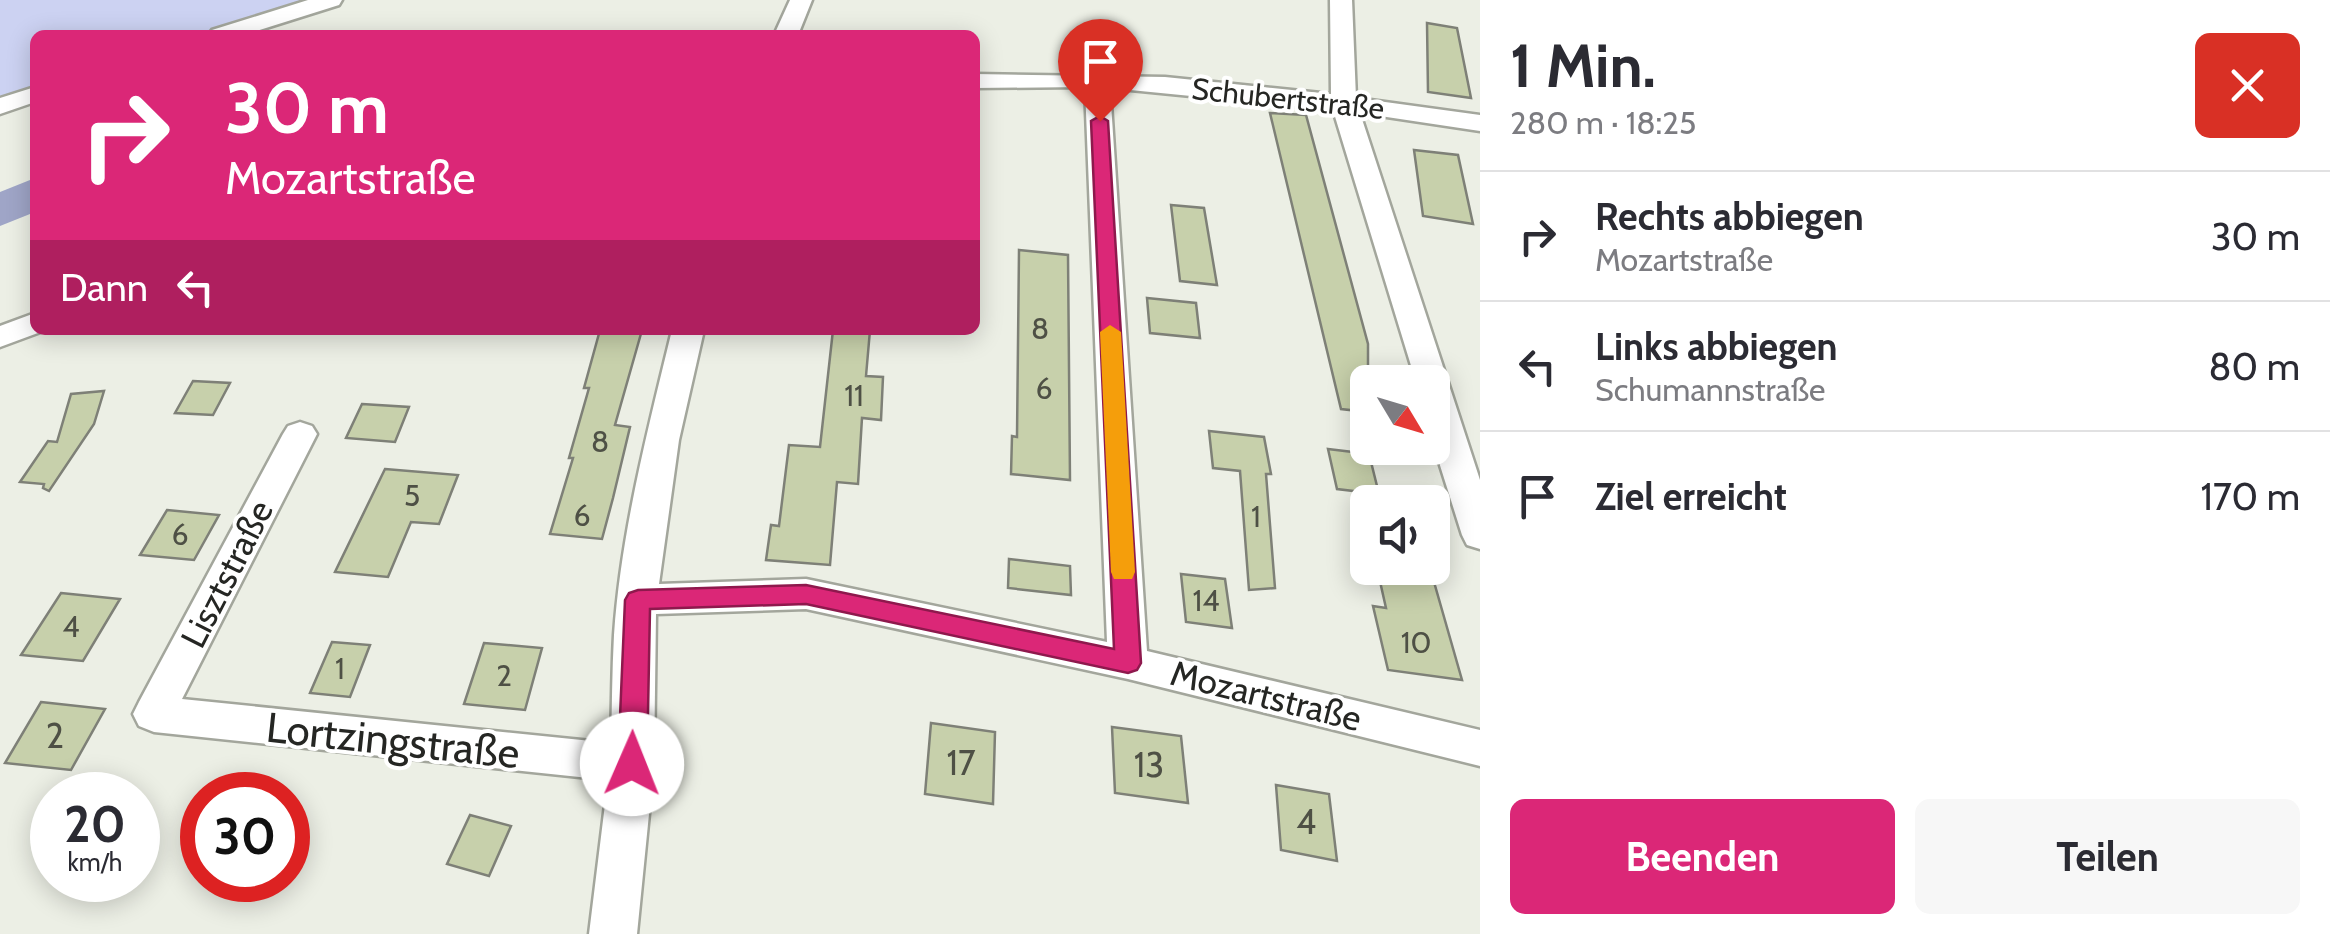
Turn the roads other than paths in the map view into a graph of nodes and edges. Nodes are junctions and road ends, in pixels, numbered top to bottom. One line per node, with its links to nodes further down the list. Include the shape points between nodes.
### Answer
1 (331, 0): 4 (street)
2 (802, 0): 5 (street)
3 (1340, 0): 9 (street)
4 (236, 30)
5 (788, 30)
6 (980, 81): 7 (street, Schubertstraße)
7 (1098, 82): 9 (street, Schubertstraße); 20 (street)
8 (30, 96): 10 (street)
9 (1344, 104): 11 (street, Schubertstraße); 15 (street)
10 (0, 106)
11 (1480, 123)
12 (30, 324): 14 (street)
13 (687, 335): 19 (street, via 662,440)
14 (0, 337)
15 (1426, 365)
16 (300, 434): 21 (street, Lisztstraße)
17 (1450, 441): 18 (street)
18 (1480, 536)
19 (638, 600): 20 (street, Mozartstraße, via 806,594); 23 (street)
20 (1128, 663): 22 (street, Mozartstraße)
21 (154, 714): 23 (street, Lortzingstraße)
22 (1480, 748)
23 (632, 764): 24 (street)
24 (613, 934)

